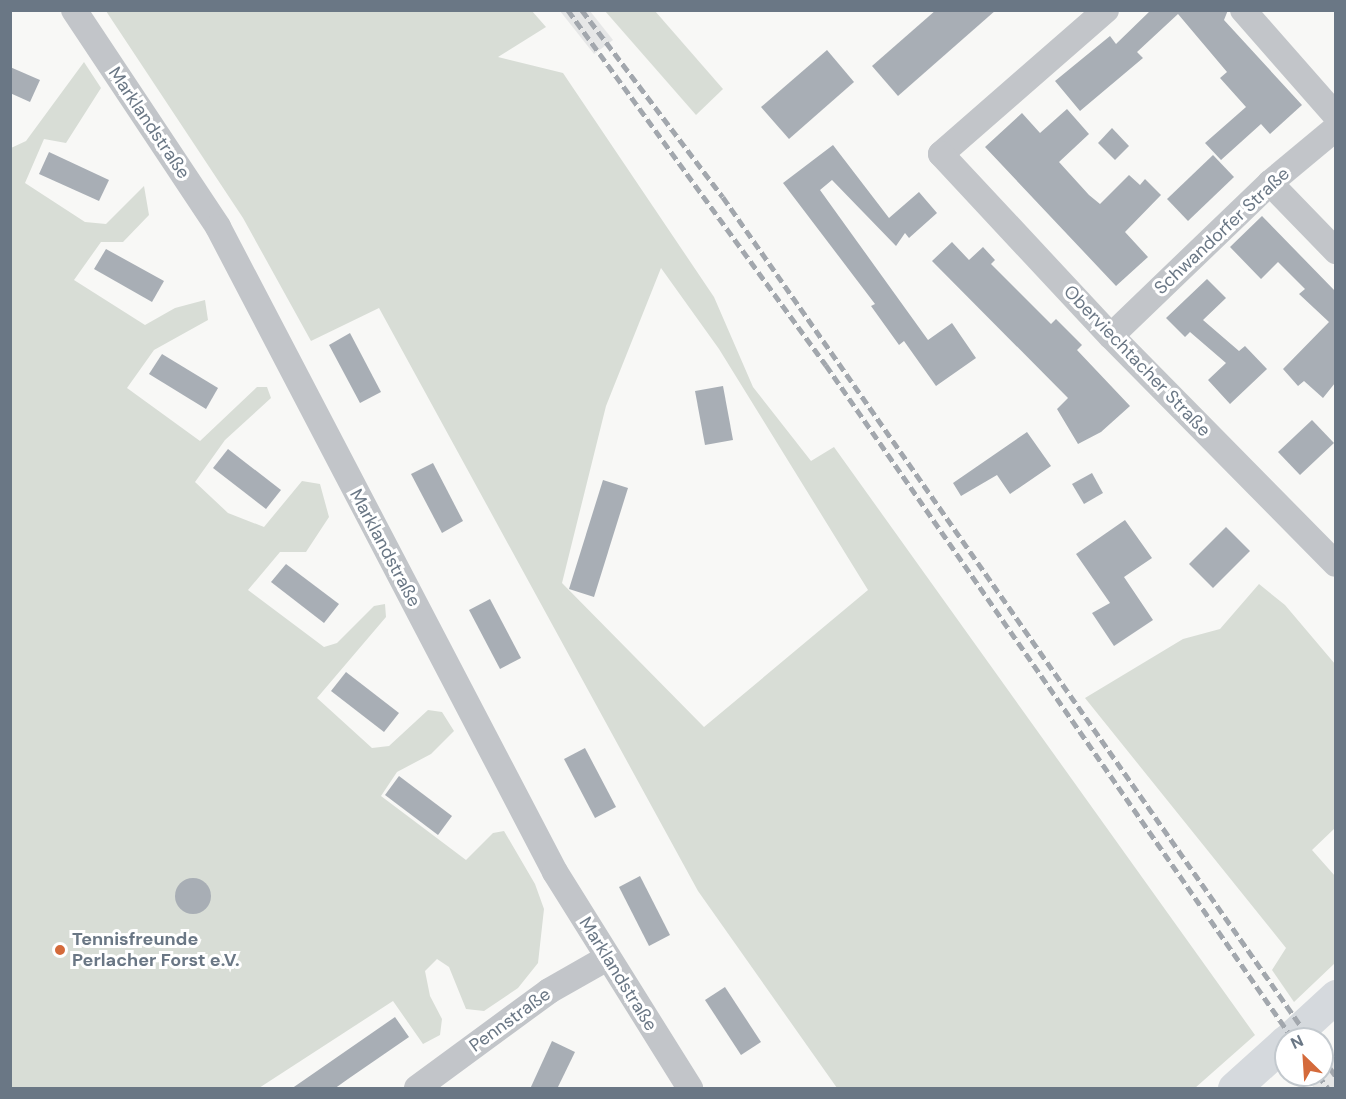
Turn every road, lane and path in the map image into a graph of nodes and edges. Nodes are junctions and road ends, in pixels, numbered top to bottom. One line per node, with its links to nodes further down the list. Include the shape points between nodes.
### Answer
1 (74, 10): 10 (street, Marklandstraße, via 218,227 555,872)
2 (1106, 10): 8 (street, Oberviechtacher Straße, via 941,154)
3 (1243, 10): 4 (street)
4 (1335, 116)
5 (1335, 128): 6 (street, Schwandorfer Straße)
6 (1270, 183): 7 (street); 8 (street, Schwandorfer Straße)
7 (1335, 251)
8 (1111, 336): 9 (street, Oberviechtacher Straße)
9 (1335, 564)
10 (607, 958): 14 (street, Pennstraße, via 549,991); 15 (street, Marklandstraße)
11 (1335, 996): 12 (street)
12 (1302, 1027)
13 (1274, 1053): 16 (street)
14 (417, 1089)
15 (690, 1089)
16 (1234, 1089)

